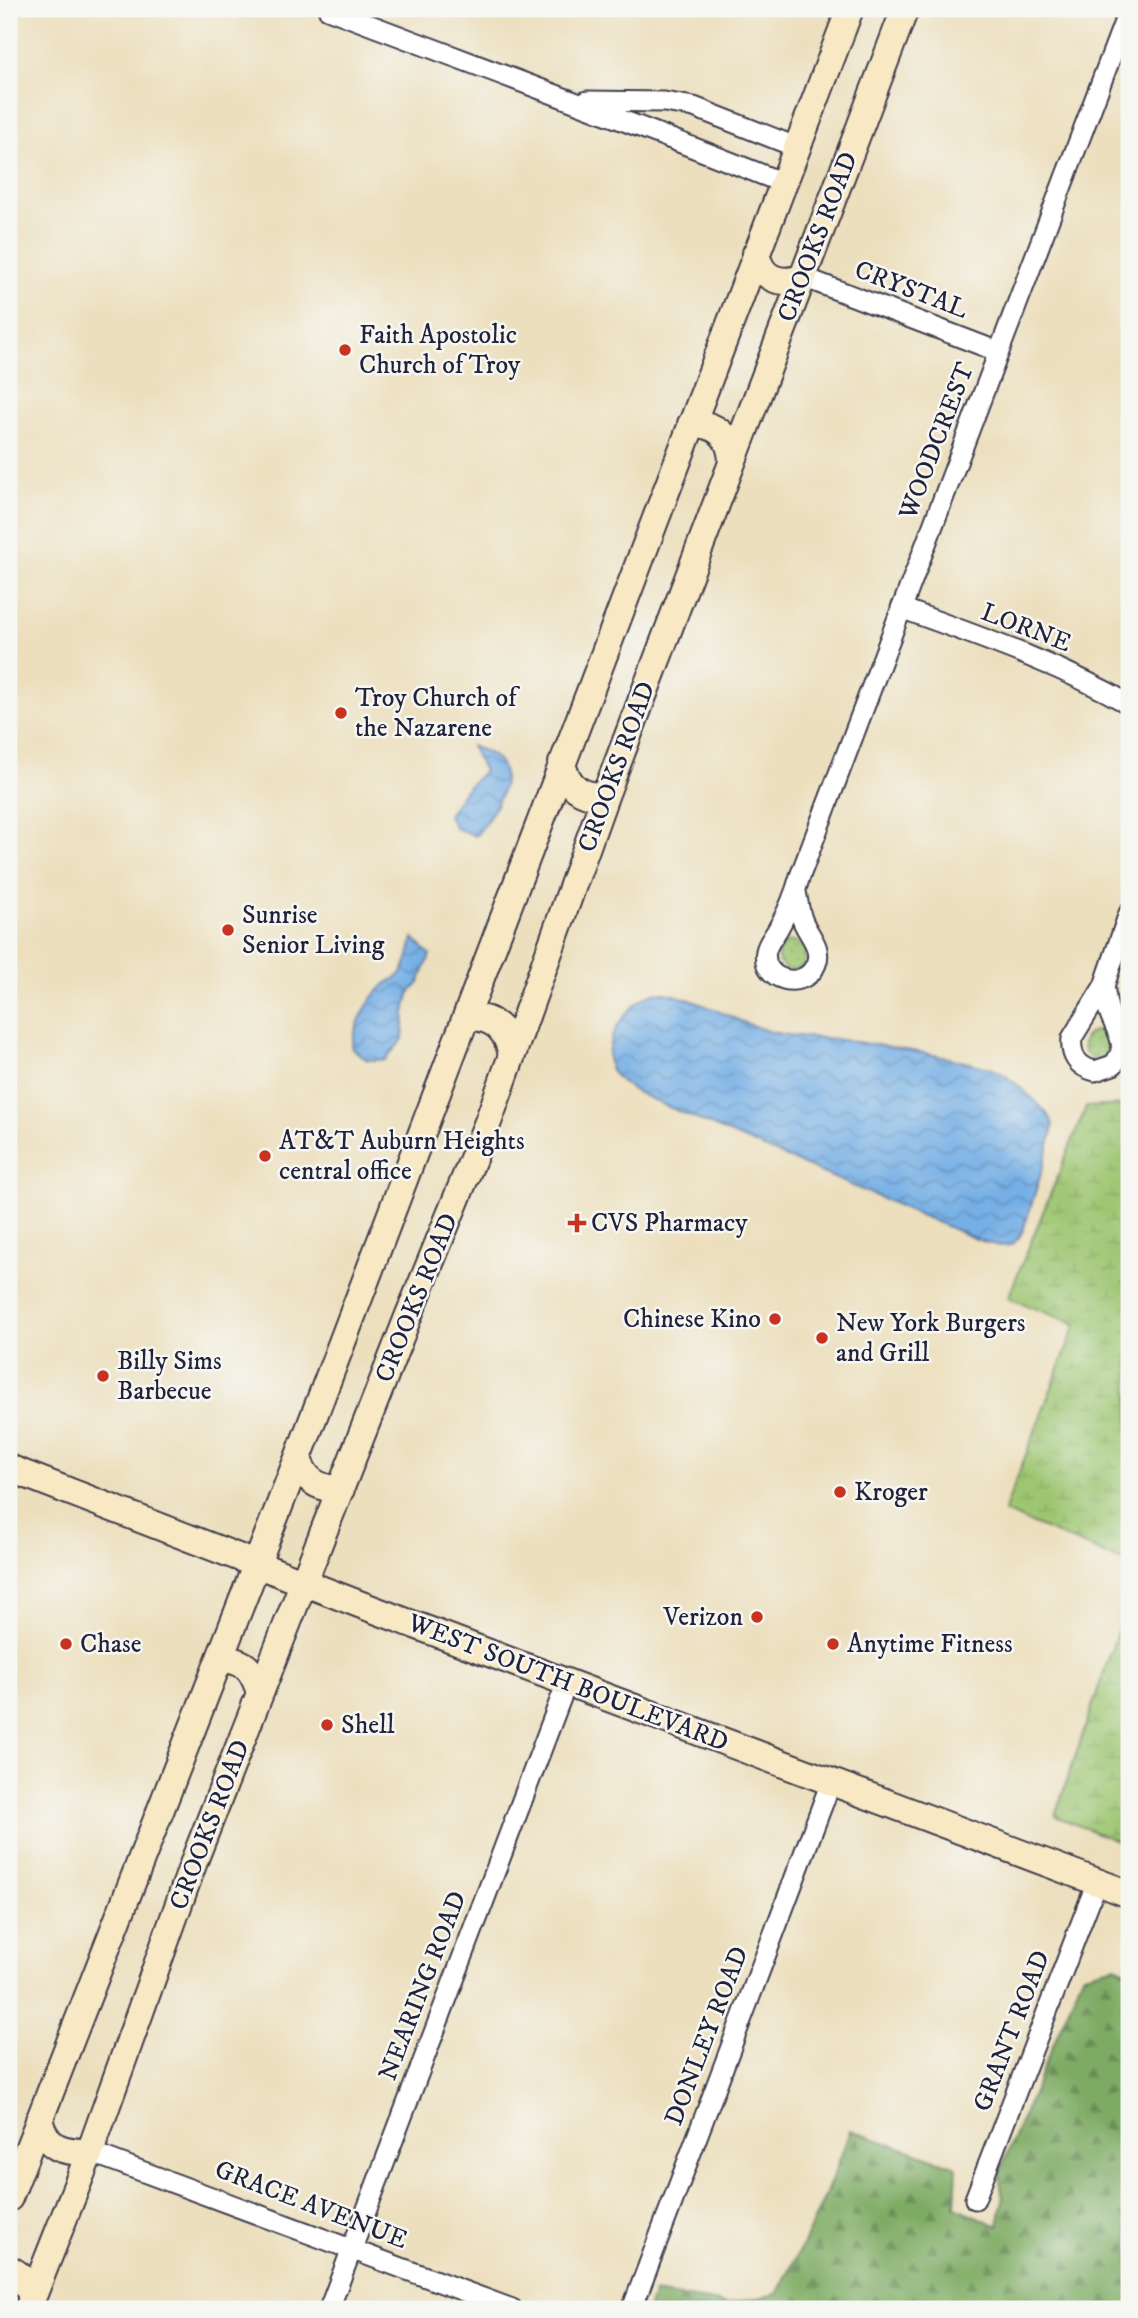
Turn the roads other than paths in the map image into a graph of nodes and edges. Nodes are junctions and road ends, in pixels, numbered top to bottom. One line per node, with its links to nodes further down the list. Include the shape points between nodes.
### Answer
1 (328, 9): 5 (street)
2 (850, 9): 6 (main road, CROOKS ROAD)
3 (905, 9): 9 (main road, CROOKS ROAD)
4 (1129, 9): 10 (street, WOODCREST)
5 (575, 100): 6 (street, via 694,107); 7 (street)
6 (796, 147): 7 (main road, CROOKS ROAD)
7 (783, 183): 8 (main road, CROOKS ROAD)
8 (757, 253): 9 (main road, via 758,264 774,279 791,282); 11 (main road, CROOKS ROAD)
9 (803, 276): 10 (street, CRYSTAL); 12 (main road, CROOKS ROAD)
10 (999, 352): 13 (street, WOODCREST)
11 (691, 424): 12 (main road, via 720,431 732,448); 15 (main road, CROOKS ROAD)
12 (732, 461): 16 (main road, CROOKS ROAD)
13 (901, 608): 14 (street, LORNE, via 1051,665); 17 (street, WOODCREST)
14 (1129, 704)
15 (562, 763): 16 (main road, via 573,787 584,794); 20 (main road, CROOKS ROAD)
16 (605, 796): 21 (main road, CROOKS ROAD)
17 (796, 892)
18 (1129, 913): 19 (street)
19 (1104, 986)
20 (466, 1018): 21 (main road, via 496,1024); 22 (main road, CROOKS ROAD)
21 (512, 1055): 24 (main road, CROOKS ROAD)
22 (298, 1458): 24 (main road, via 301,1470 318,1486); 25 (main road, CROOKS ROAD)
23 (9, 1468): 25 (main road, WEST SOUTH BOULEVARD)
24 (341, 1489): 26 (main road, CROOKS ROAD)
25 (257, 1564): 26 (main road, WEST SOUTH BOULEVARD); 27 (main road, CROOKS ROAD)
26 (304, 1582): 28 (main road, WEST SOUTH BOULEVARD); 29 (main road, CROOKS ROAD)
27 (220, 1659): 29 (main road, via 250,1669); 33 (main road, CROOKS ROAD)
28 (567, 1682): 30 (main road, WEST SOUTH BOULEVARD); 37 (street, NEARING ROAD)
29 (260, 1693): 34 (main road, CROOKS ROAD)
30 (831, 1782): 31 (main road, WEST SOUTH BOULEVARD); 42 (street, DONLEY ROAD)
31 (1097, 1882): 32 (main road, WEST SOUTH BOULEVARD); 36 (street, GRANT ROAD)
32 (1129, 1894)
33 (39, 2120): 34 (main road, via 51,2144 71,2152); 35 (main road, CROOKS ROAD)
34 (90, 2152): 37 (street, GRACE AVENUE); 39 (main road, CROOKS ROAD)
35 (9, 2198)
36 (975, 2199)
37 (353, 2249): 40 (street, NEARING ROAD); 41 (street, GRACE AVENUE)
38 (9, 2269): 39 (main road, via 30,2289)
39 (30, 2304)
40 (330, 2309)
41 (512, 2309)
42 (632, 2309)

